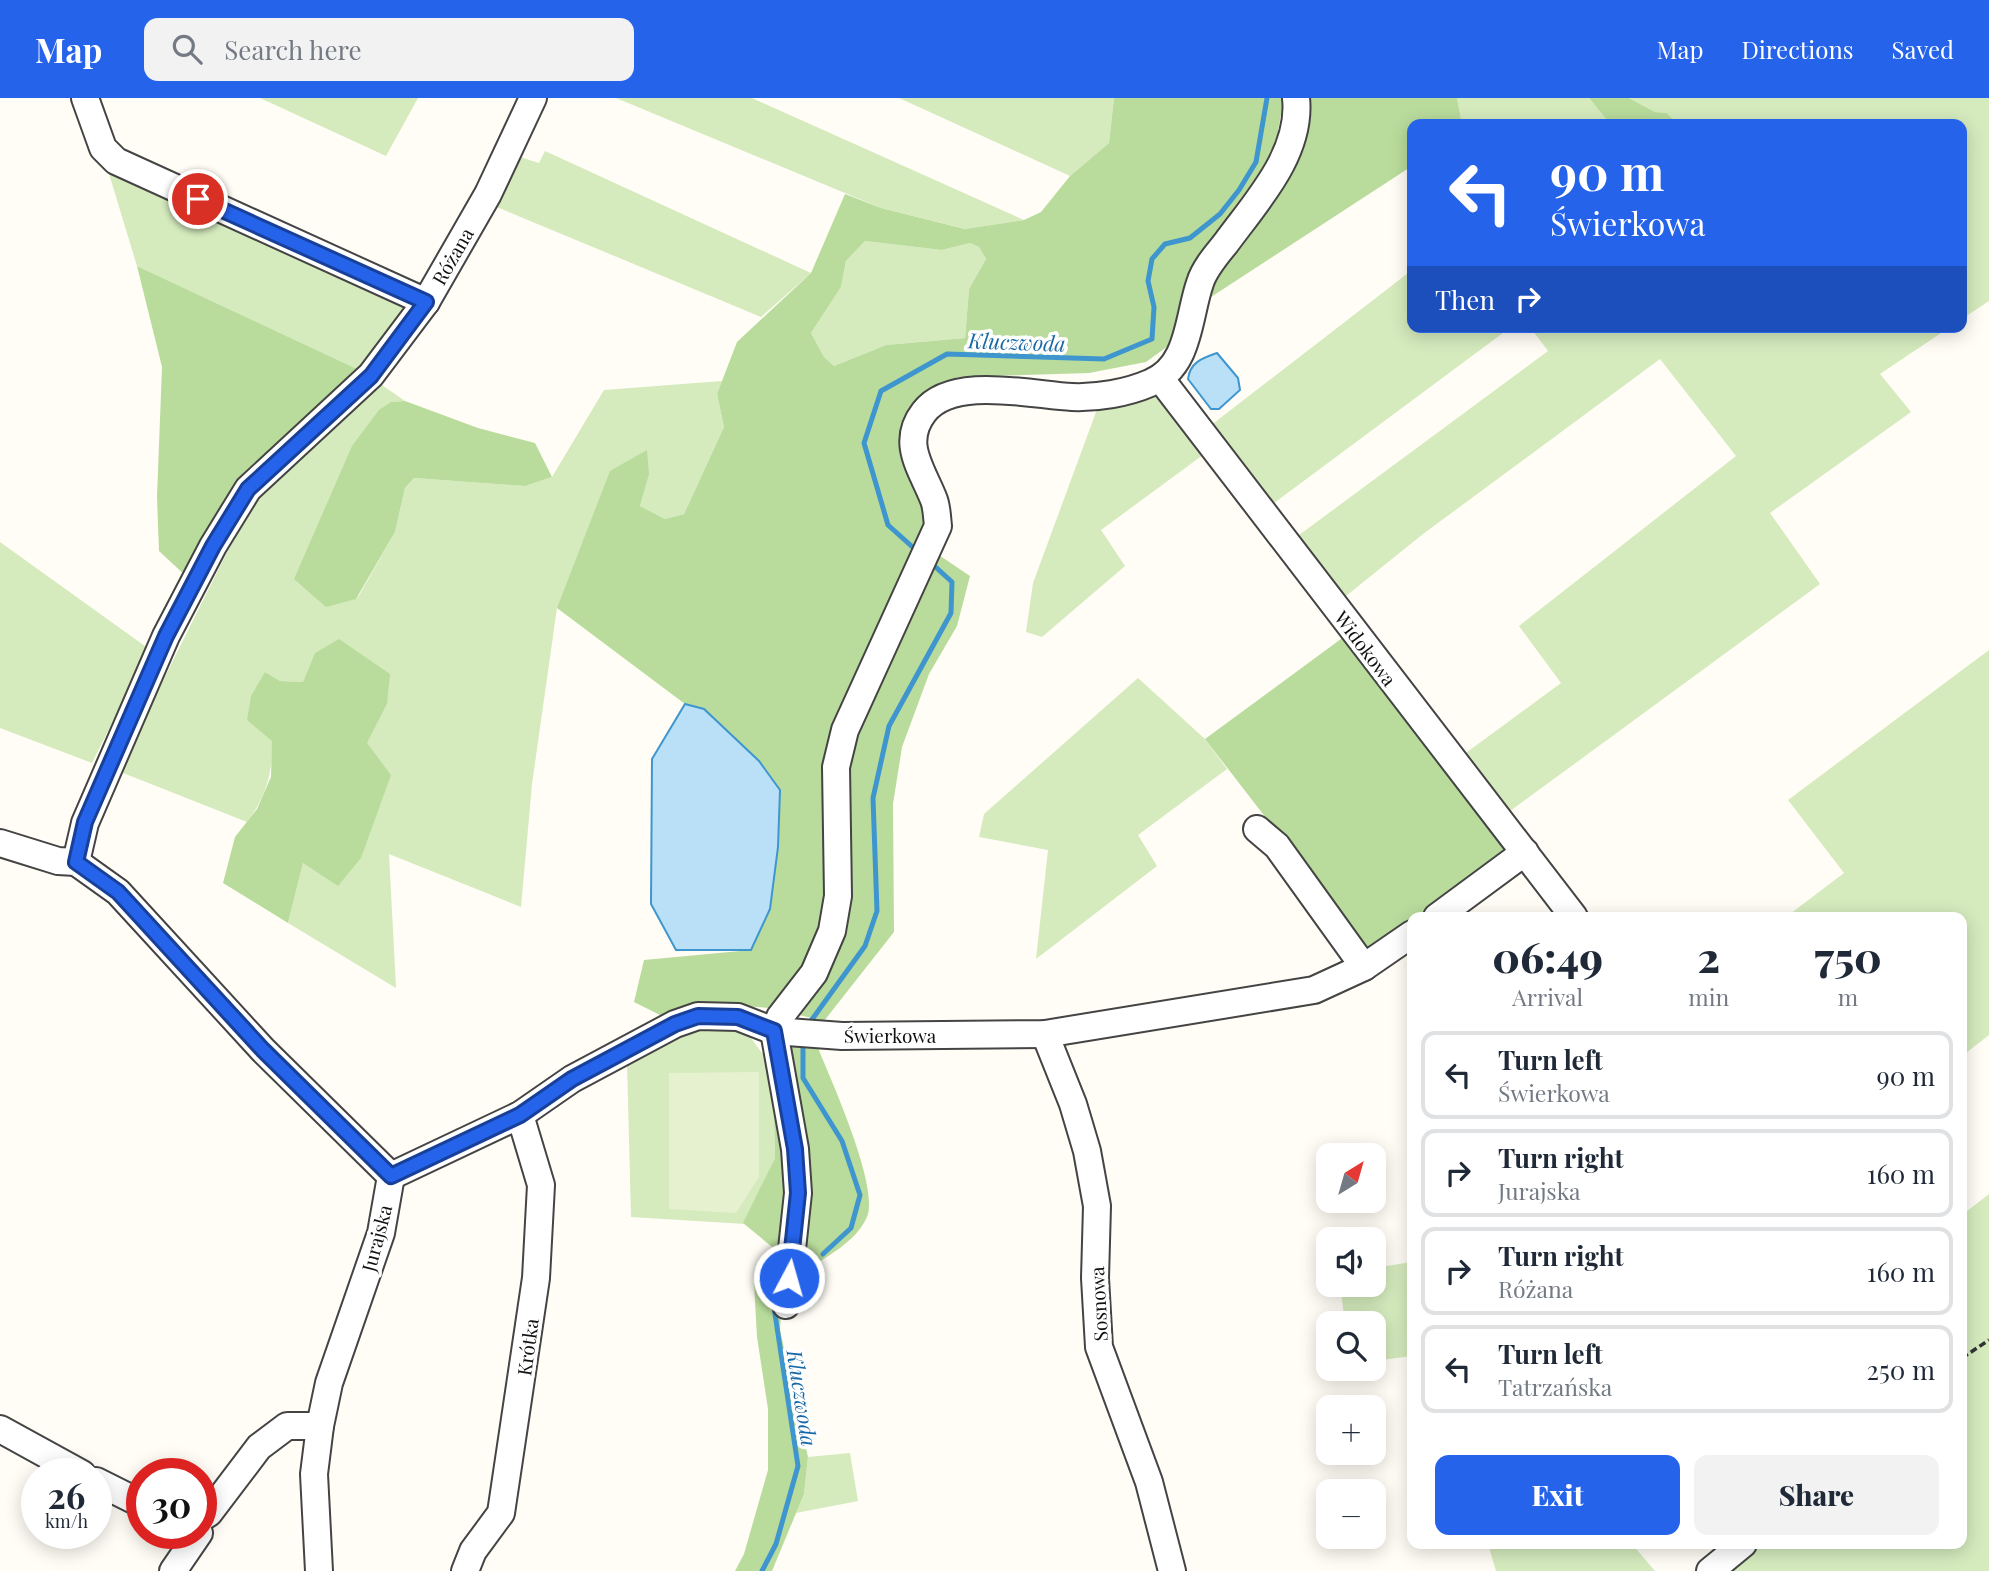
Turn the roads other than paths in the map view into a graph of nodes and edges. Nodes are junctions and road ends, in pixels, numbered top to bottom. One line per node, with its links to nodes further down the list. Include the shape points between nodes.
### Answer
1 (85, 98): 4 (street, via 103,148 116,161)
2 (533, 98): 4 (street, Różana, via 488,194)
3 (1296, 98): 5 (street, via 1289,145 1269,184 1200,281 1186,340 1176,361)
4 (426, 302): 9 (street, Różana, via 371,376 248,489 166,636 85,822)
5 (1160, 378): 8 (street, Widokowa); 14 (street, via 1138,387 1073,397 1010,390 959,391 931,404 914,431 913,452 935,503 938,526 839,748 838,896 832,930 814,972)
6 (1257, 829): 13 (street, via 1277,846)
7 (0, 843): 9 (street)
8 (1525, 852): 10 (street); 11 (street, Widokowa)
9 (76, 862): 17 (street, via 118,892 263,1050)
10 (1444, 912)
11 (1570, 912)
12 (1407, 937): 13 (street, Świerkowa)
13 (1364, 967): 15 (street, Świerkowa, via 1314,990)
14 (774, 1031): 15 (street, Świerkowa, via 873,1037); 16 (street, Świerkowa, via 738,1017 698,1016 572,1079); 18 (street, via 798,1193)
15 (1045, 1034): 28 (street, Sosnowa, via 1073,1104 1097,1206 1099,1347 1149,1482)
16 (520, 1115): 17 (street, Świerkowa); 27 (street, Krótka, via 541,1185 536,1278 501,1513 472,1551)
17 (391, 1176): 19 (street, Jurajska, via 381,1233 329,1383)
18 (786, 1305)
19 (320, 1426): 22 (street, via 286,1426 259,1447); 26 (street, Jurajska, via 314,1474)
20 (0, 1429): 21 (street)
21 (53, 1458)
22 (217, 1504)
23 (187, 1549): 25 (street)
24 (1737, 1549): 29 (street)
25 (173, 1571)
26 (319, 1571)
27 (465, 1571)
28 (1172, 1571)
29 (1710, 1571)

